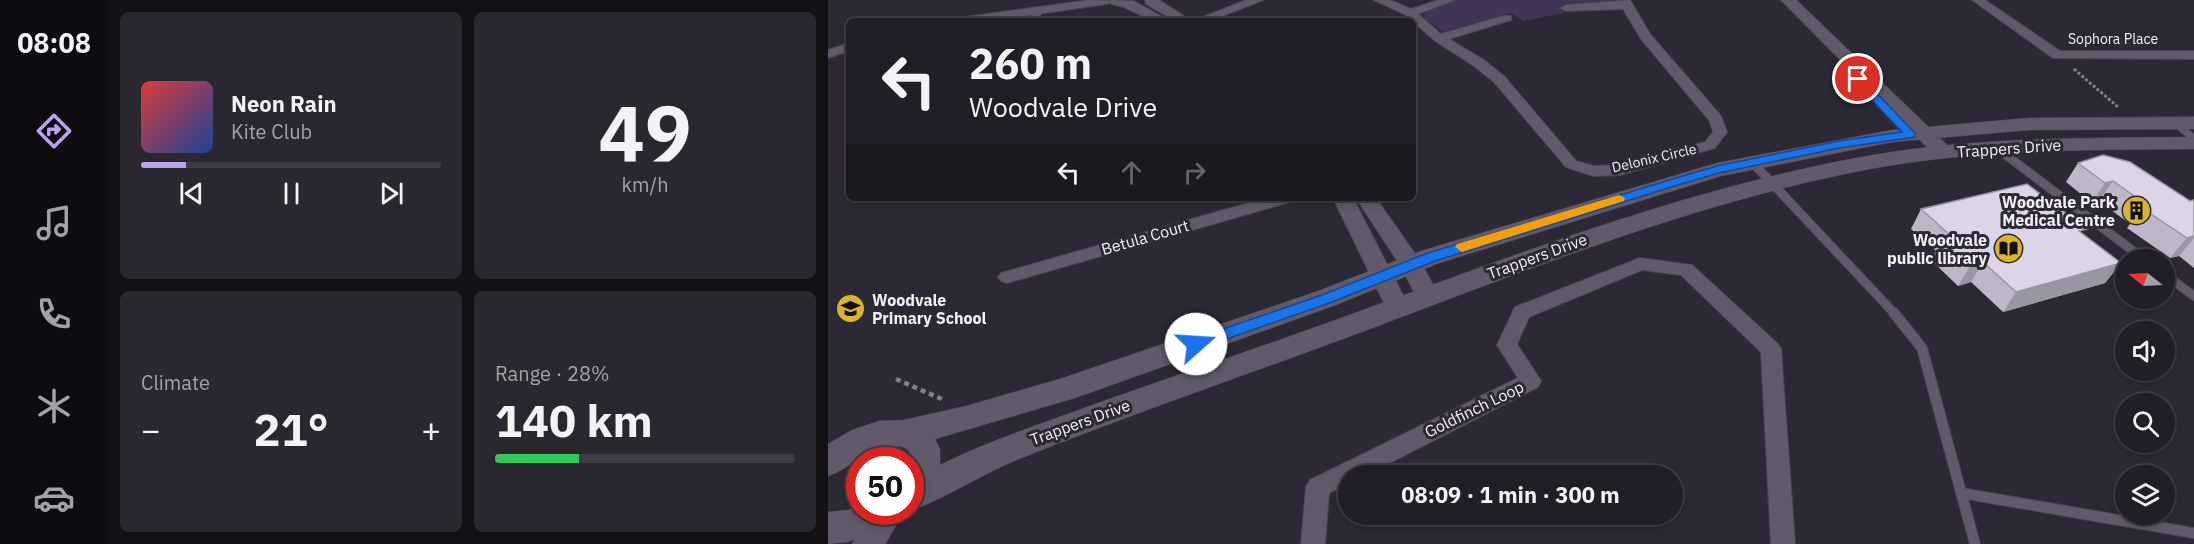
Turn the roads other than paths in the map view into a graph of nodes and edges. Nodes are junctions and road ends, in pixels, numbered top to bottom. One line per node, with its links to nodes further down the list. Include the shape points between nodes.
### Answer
1 (1083, 0): 11 (street)
2 (1150, 0): 17 (street)
3 (1257, 0): 18 (street)
4 (1380, 0): 13 (street, Delonix Circle)
5 (1449, 0): 13 (street)
6 (1779, 0): 28 (street)
7 (1788, 0): 28 (street)
8 (1978, 0): 25 (street, Sophora Place, via 2057,54)
9 (1111, 1): 11 (street); 16 (street, via 1129,4)
10 (1625, 3): 12 (street, Delonix Circle); 22 (street, Delonix Circle, via 1645,36 1716,119 1720,132 1710,145 1620,170 1593,171 1571,164 1499,79)
11 (1060, 8): 14 (street)
12 (1566, 8)
13 (1410, 13): 19 (street, Delonix Circle)
14 (1036, 16): 15 (street)
15 (1017, 18)
16 (1156, 18)
17 (1180, 18)
18 (1207, 18)
19 (1416, 18)
20 (1416, 18): 22 (street, Delonix Circle)
21 (1507, 18): 22 (street)
22 (1439, 38)
23 (846, 47): 24 (street)
24 (828, 54)
25 (2194, 56)
26 (2185, 123): 27 (lane); 28 (main road, Trappers Drive, via 2029,124)
27 (2194, 141): 29 (main road, Trappers Drive)
28 (1927, 144): 29 (main road, Trappers Drive); 30 (main road, Trappers Drive, via 1892,136); 31 (main road, Trappers Drive, via 1874,162)
29 (1998, 148): 35 (lane)
30 (1752, 162): 31 (lane); 36 (main road, Trappers Drive, via 1587,208)
31 (1773, 184): 40 (main road, Trappers Drive, via 1593,236); 47 (lane, via 1907,327 1922,348)
32 (1273, 201): 38 (street, Betula Court)
33 (1344, 201): 37 (street)
34 (1371, 203): 36 (street)
35 (2130, 249)
36 (1412, 266): 37 (main road, Trappers Drive); 40 (street)
37 (1382, 276): 42 (street); 43 (main road, Trappers Drive, via 1065,390)
38 (1007, 277)
39 (2175, 282): 41 (lane)
40 (1427, 296): 42 (main road, Trappers Drive)
41 (2194, 296)
42 (1397, 307): 46 (main road, Trappers Drive, via 998,453)
43 (905, 433): 44 (main road, Trappers Drive, via 869,438); 45 (main road, via 924,444)
44 (829, 461)
45 (924, 469)
46 (924, 489)
47 (1961, 493): 51 (lane); 55 (lane)
48 (851, 525): 50 (main road)
49 (878, 525): 52 (street)
50 (828, 528)
51 (2194, 533)
52 (867, 544)
53 (1313, 544): 54 (street, Goldfinch Loop, via 1318,487 1531,381 1507,345 1522,312 1640,264 1686,269 1771,349)
54 (1784, 544)
55 (1975, 544)

